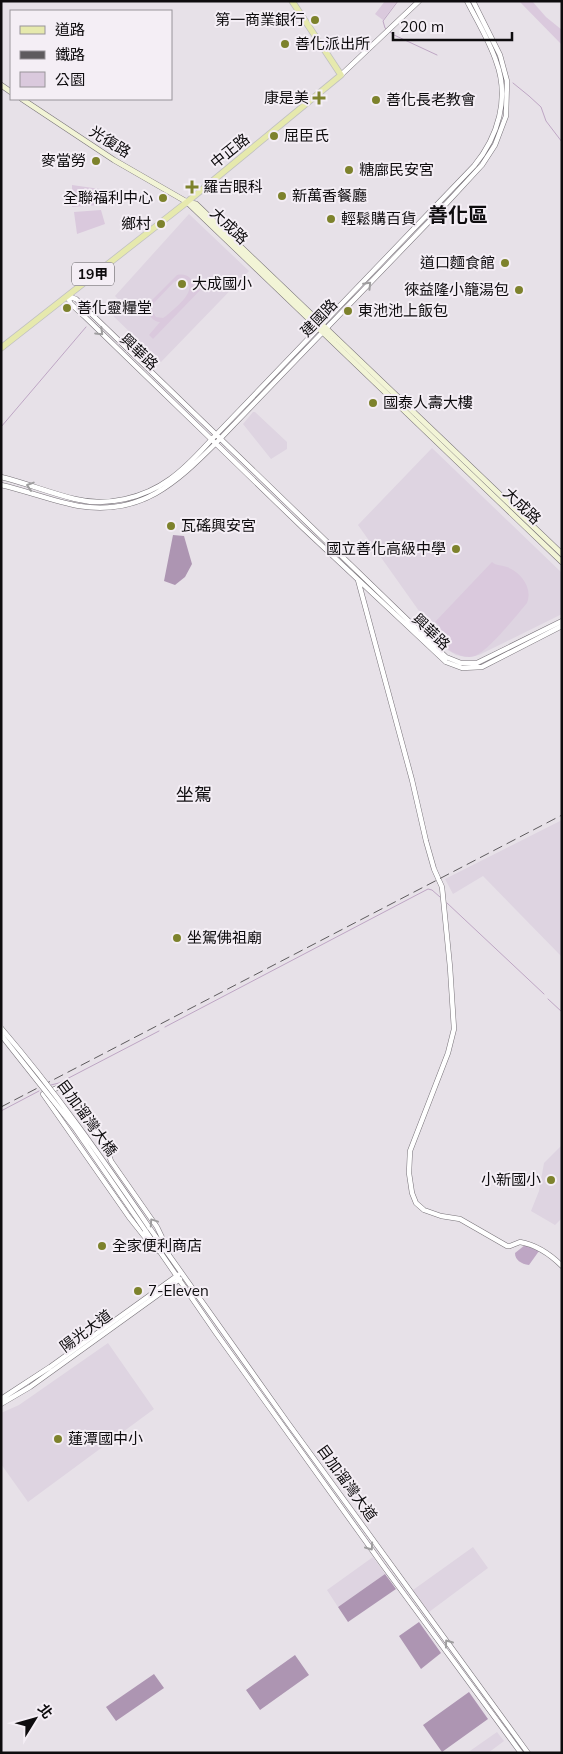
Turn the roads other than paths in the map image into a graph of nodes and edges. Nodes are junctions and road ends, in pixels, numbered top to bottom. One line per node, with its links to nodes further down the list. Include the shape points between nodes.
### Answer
1 (292, 1): 5 (main road)
2 (420, 1): 5 (street, 中正路)
3 (467, 1): 6 (street, 建國路)
4 (473, 1): 6 (street, 建國路, via 500,55)
5 (341, 75): 8 (main road, 中正路 / 19甲)
6 (504, 79): 10 (street, 建國路, via 500,116 491,141 480,158)
7 (24, 100): 8 (main road, 光復路, via 114,160)
8 (187, 202): 9 (main road, 中正路 / 19甲); 10 (main road, 大成路)
9 (67, 296): 11 (main road, 中正路 / 19甲); 12 (street, 興華路, via 71,304)
10 (321, 328): 12 (street, 建國路); 13 (street, 建國路); 16 (main road, 大成路); 17 (main road, 大成路)
11 (1, 348)
12 (214, 437): 13 (street, 興華路); 14 (street, 建國路, one-way to 14, via 169,480 122,500 78,500)
13 (218, 441): 15 (street, 建國路, via 191,469 167,487 141,500 112,507 78,506); 18 (street, 興華路); 19 (street, 興華路, via 450,660 465,664 480,662)
14 (1, 477)
15 (1, 485)
16 (562, 554)
17 (562, 562)
18 (358, 580): 20 (street, 興華路, via 442,660 459,668 472,669 490,664); 25 (street, via 426,841 442,887 449,958 454,1029 448,1053 410,1150 413,1196 424,1210 460,1219 507,1246 520,1242 535,1246)
19 (562, 621)
20 (562, 626)
21 (1, 1028): 23 (street, 目加溜灣大橋, bridge, via 95,1148)
22 (1, 1035): 23 (street, 目加溜灣大橋, bridge)
23 (147, 1228): 24 (street, 目加溜灣大道); 26 (street, 目加溜灣大道)
24 (175, 1265): 26 (street, one-way to 26, via 157,1227 64,1084 43,1094 129,1217); 27 (street, 目加溜灣大道)
25 (562, 1266)
26 (170, 1267): 28 (street, 目加溜灣大道)
27 (182, 1274): 28 (street, 陽光大道); 32 (street, 目加溜灣大道, one-way to 27)
28 (177, 1278): 29 (street, 陽光大道); 30 (street, 陽光大道, via 30,1387); 31 (street, 目加溜灣大道, one-way to 31)
29 (1, 1399)
30 (1, 1404)
31 (521, 1753)
32 (528, 1753)

